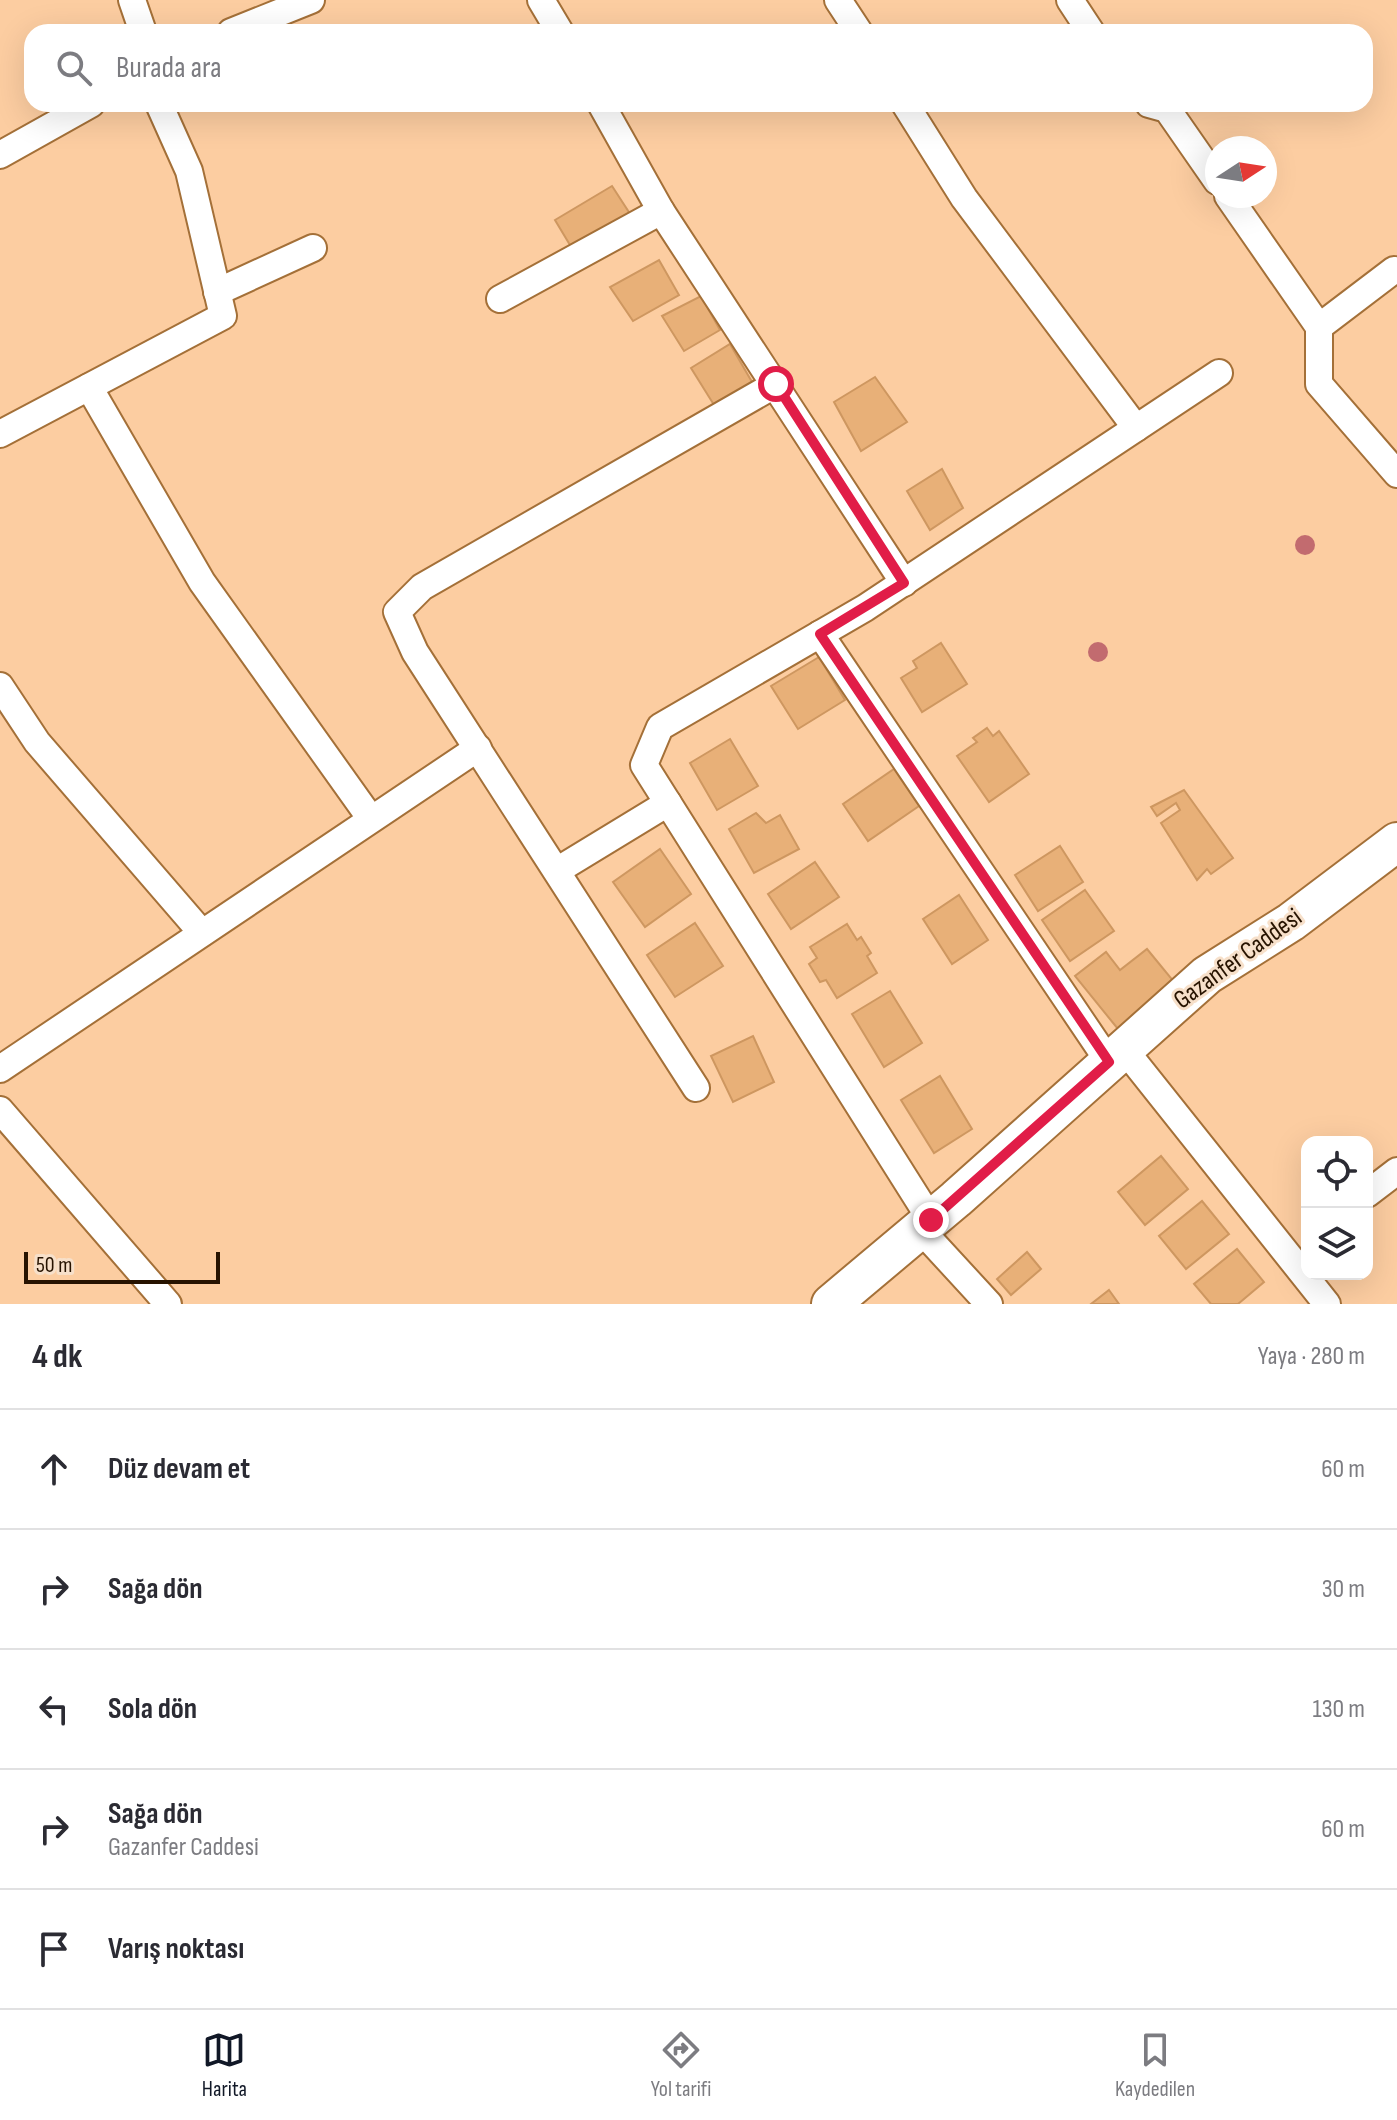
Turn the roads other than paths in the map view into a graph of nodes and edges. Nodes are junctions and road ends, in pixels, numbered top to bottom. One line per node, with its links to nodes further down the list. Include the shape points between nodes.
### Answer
1 (132, 0): 6 (street)
2 (311, 0): 7 (street)
3 (541, 0): 8 (street)
4 (838, 0): 9 (street)
5 (1070, 0): 10 (street)
6 (140, 24)
7 (251, 24)
8 (555, 24)
9 (854, 24)
10 (1086, 24)
11 (77, 112): 16 (street)
12 (163, 112): 22 (street, via 189,171)
13 (605, 112): 19 (street)
14 (910, 112): 28 (street, via 964,198)
15 (1169, 112): 17 (street)
16 (0, 155)
17 (1205, 164)
18 (1236, 208): 24 (street)
19 (661, 211): 23 (street); 26 (street)
20 (313, 248): 22 (street)
21 (1394, 270): 24 (street)
22 (217, 292): 27 (street, via 223,316)
23 (500, 299)
24 (1319, 327): 30 (street, via 1319,384)
25 (1219, 373): 28 (street)
26 (776, 384): 31 (street); 34 (street, via 422,587 397,612 415,652)
27 (89, 387): 29 (street); 36 (street, via 202,582)
28 (1136, 428): 31 (street)
29 (0, 434)
30 (1397, 474)
31 (904, 583): 32 (street)
32 (820, 634): 35 (street, via 660,727 644,765); 40 (street)
33 (0, 686): 39 (street, via 37,742)
34 (478, 748): 36 (street); 38 (street)
35 (668, 803): 38 (street); 46 (street)
36 (371, 819): 39 (street)
37 (1397, 842): 40 (street, Gazanfer Caddesi, via 1291,922 1207,975)
38 (558, 870): 42 (street)
39 (202, 933): 41 (street)
40 (1117, 1056): 46 (street, Gazanfer Caddesi); 47 (street)
41 (0, 1069)
42 (696, 1088)
43 (0, 1110): 48 (street)
44 (1397, 1171): 45 (street)
45 (1373, 1189)
46 (926, 1225): 49 (street, Gazanfer Caddesi); 50 (street)
47 (1297, 1248): 51 (street)
48 (168, 1304)
49 (831, 1304)
50 (989, 1304)
51 (1327, 1304)

